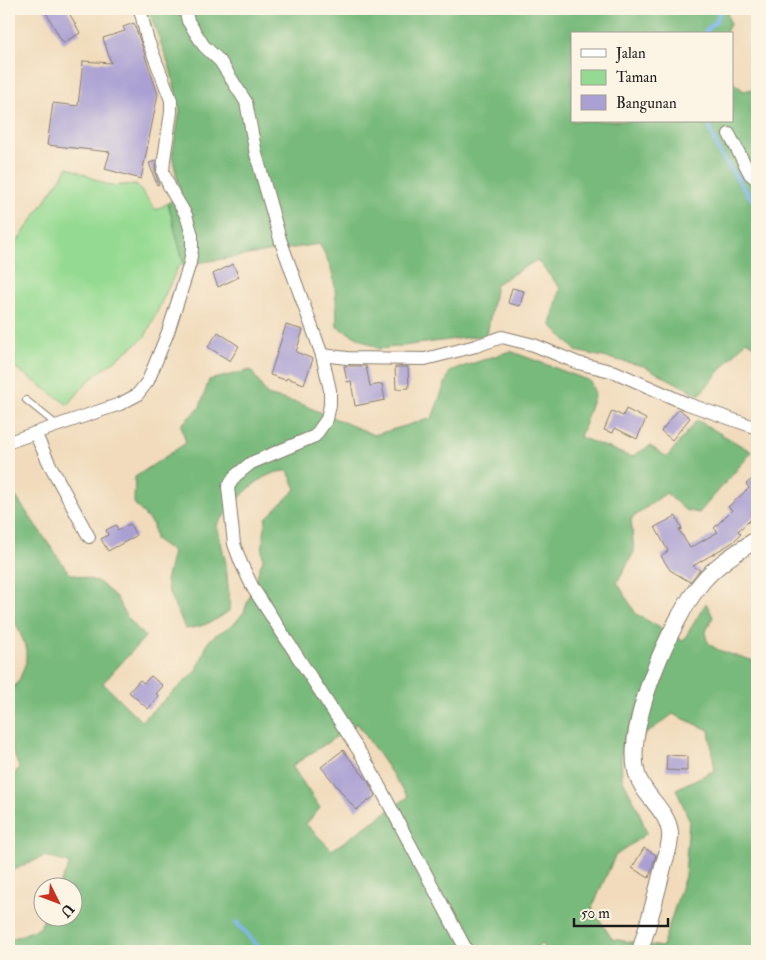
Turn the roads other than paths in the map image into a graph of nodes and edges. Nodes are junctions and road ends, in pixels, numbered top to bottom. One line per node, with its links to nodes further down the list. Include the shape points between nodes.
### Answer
1 (140, 9): 7 (street, via 147,38 171,100 163,172 186,215 192,235 190,263 168,332 148,381 137,395)
2 (185, 9): 5 (street, via 188,21 204,46 220,61 246,102 256,154 280,239)
3 (729, 134): 4 (street, via 750,174)
4 (757, 180)
5 (322, 355): 8 (street, via 426,359 502,337 615,372 685,403); 13 (street, via 330,390 327,420 315,436 251,463 234,476 228,487 234,544 253,588 368,765)
6 (26, 400): 7 (lane)
7 (58, 425): 9 (street)
8 (757, 428)
9 (35, 433): 10 (street); 11 (street)
10 (9, 442)
11 (89, 537)
12 (757, 539): 14 (street, via 726,559 696,589 651,676 634,759 642,787 661,812 670,833 656,899)
13 (467, 951)
14 (640, 951)

